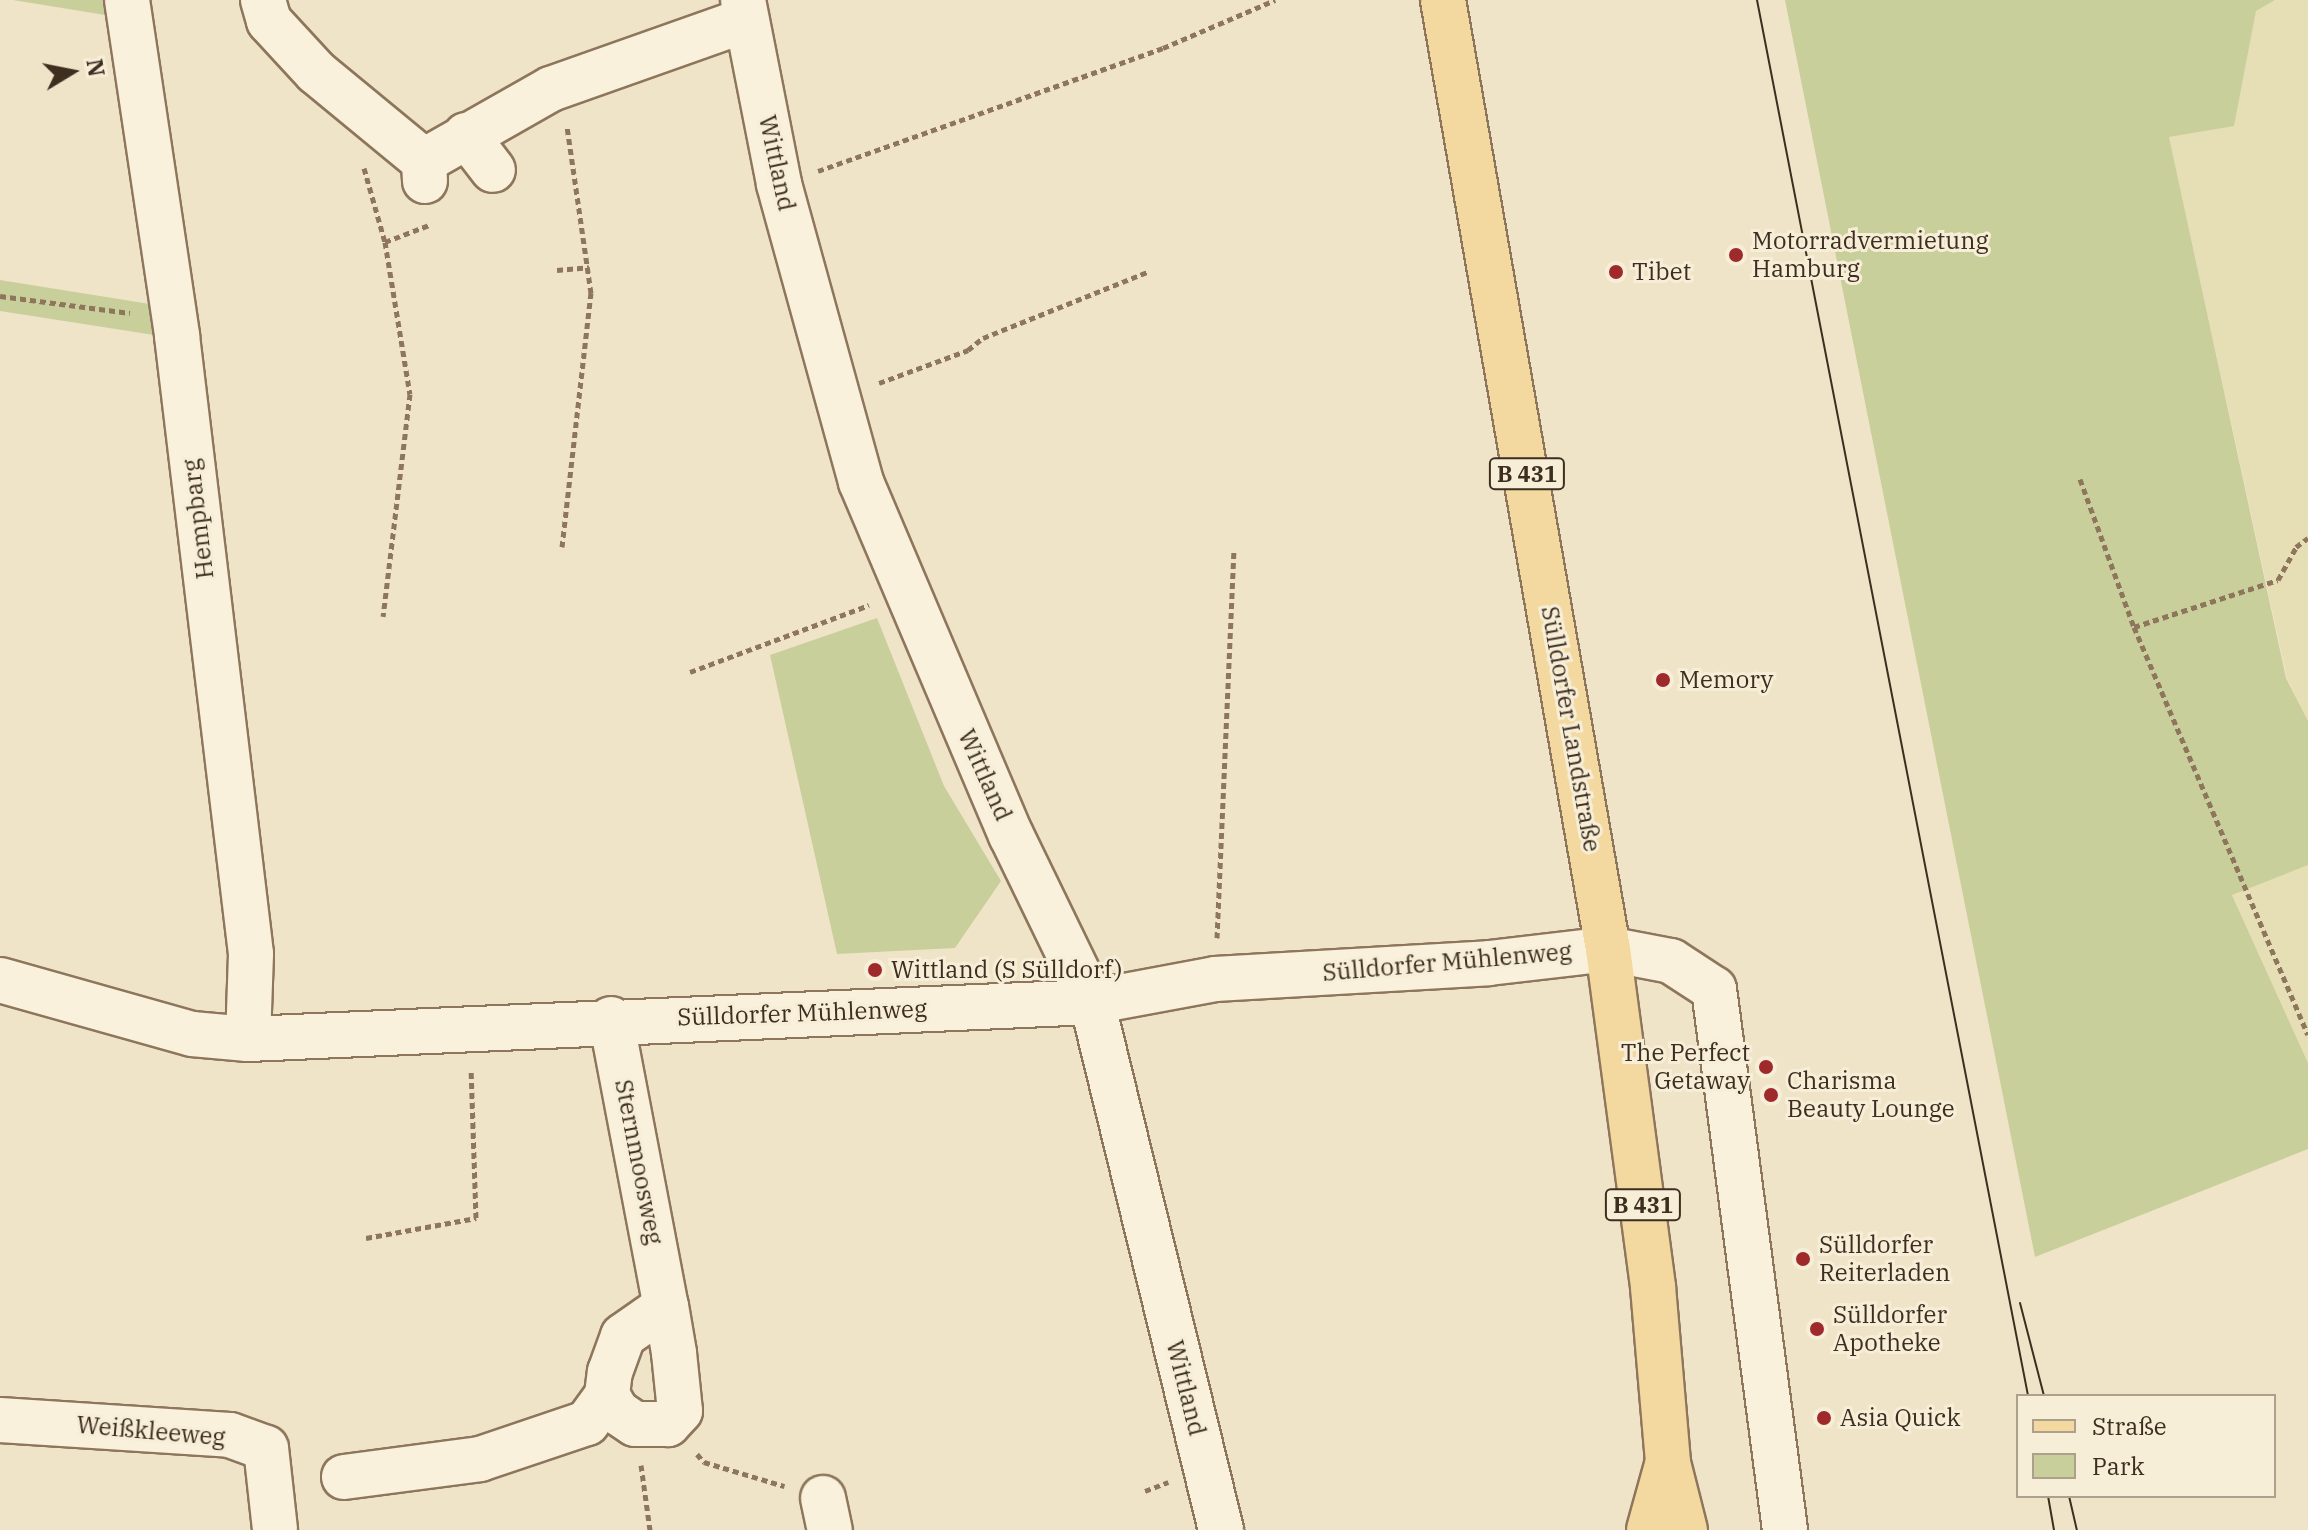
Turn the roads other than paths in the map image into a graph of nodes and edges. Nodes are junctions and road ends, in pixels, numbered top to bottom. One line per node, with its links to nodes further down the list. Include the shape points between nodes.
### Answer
1 (127, 0): 11 (street, Hempbarg, via 174,320 251,954)
2 (263, 0): 5 (street, Wittland, via 269,21 424,171)
3 (1443, 0): 7 (main road, Sülldorfer Landstraße / B 431)
4 (745, 10): 5 (street, Wittland, via 551,89); 9 (street, Wittland, via 779,184 861,482 1011,835)
5 (466, 135): 6 (street)
6 (493, 170)
7 (1608, 949): 9 (street, Sülldorfer Mühlenweg, via 1489,963 1215,979); 15 (main road, Sülldorfer Landstraße / B 431, via 1653,1287); 21 (street, Sülldorfer Mühlenweg, via 1671,961 1714,989)
8 (0, 980): 11 (street, Sülldorfer Mühlenweg, via 192,1034)
9 (1092, 1002): 10 (street, Sülldorfer Mühlenweg); 18 (street, Wittland)
10 (611, 1019): 11 (street, Sülldorfer Mühlenweg); 12 (street, Sternmoosweg)
11 (248, 1039)
12 (666, 1306): 13 (street, Sternmoosweg, via 623,1336); 13 (street, Sternmoosweg, via 680,1411)
13 (637, 1414): 16 (street, Sternmoosweg, via 587,1423 480,1459)
14 (0, 1420): 17 (street, Weißkleeweg, via 230,1435 266,1448)
15 (1668, 1463): 19 (main road, Sülldorfer Landstraße / B 431); 20 (main road, Sülldorfer Landstraße / B 431)
16 (344, 1477)
17 (275, 1530)
18 (1221, 1530)
19 (1649, 1530)
20 (1685, 1530)
21 (1785, 1530)

